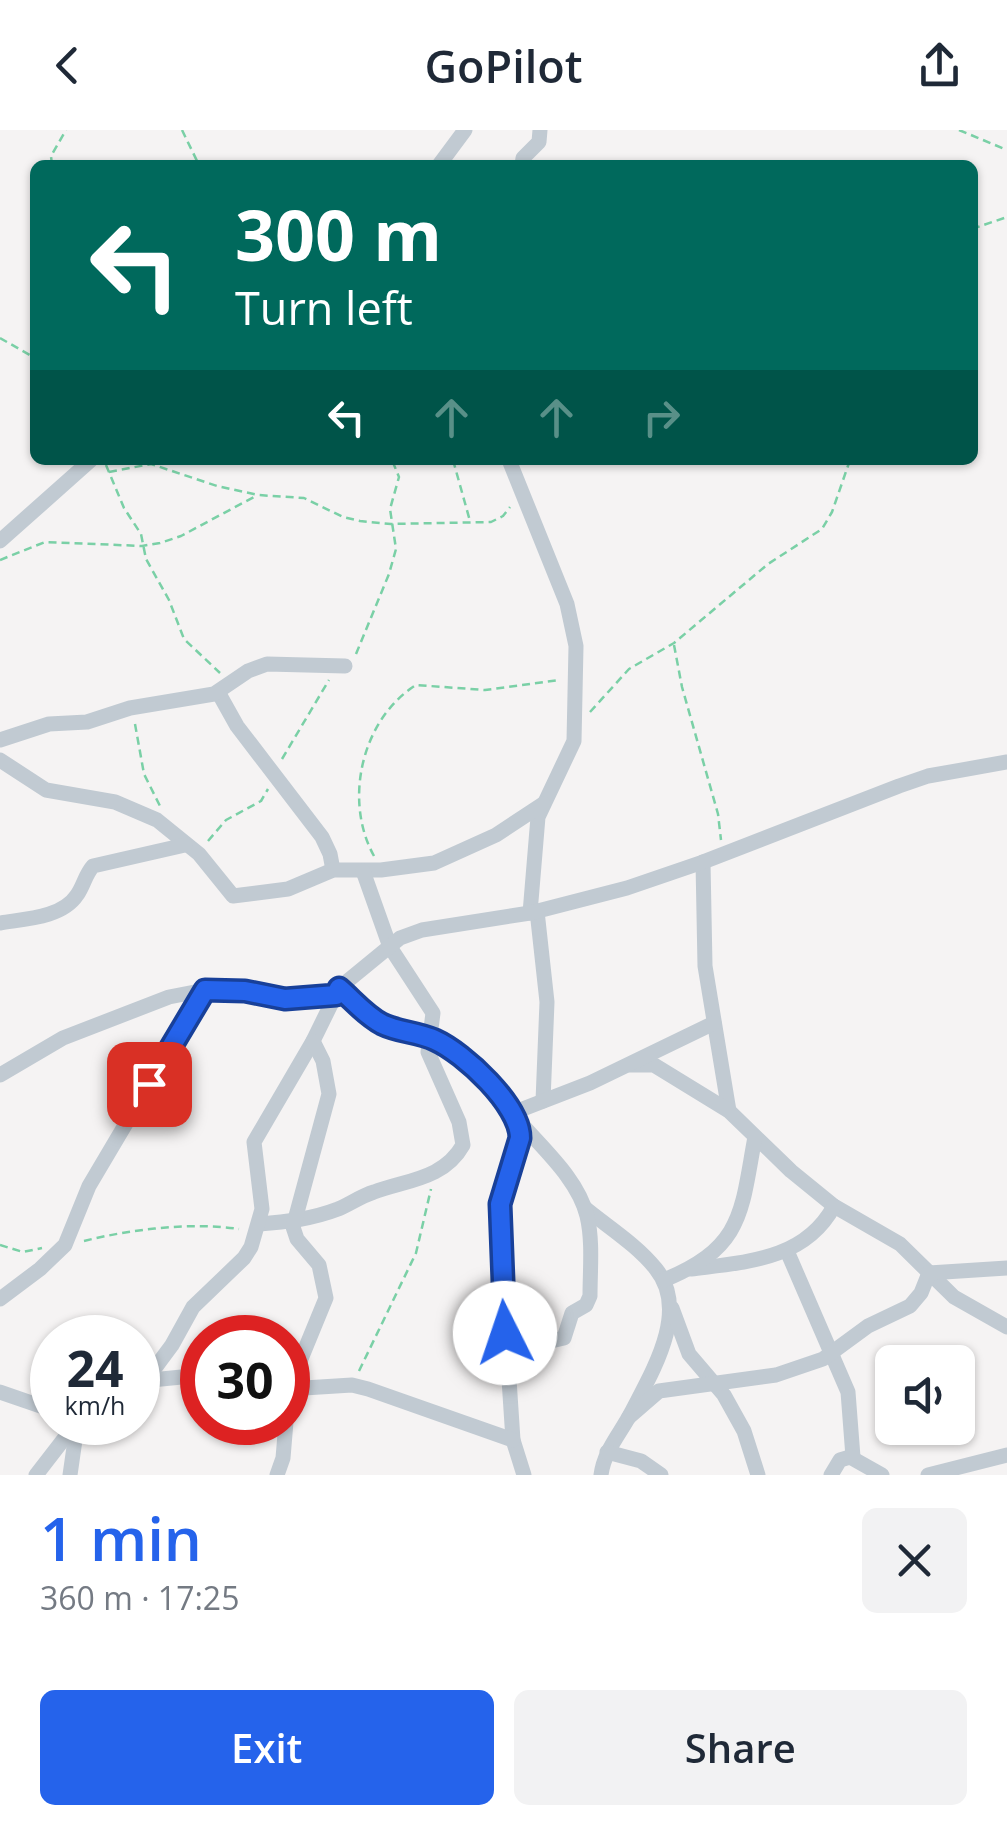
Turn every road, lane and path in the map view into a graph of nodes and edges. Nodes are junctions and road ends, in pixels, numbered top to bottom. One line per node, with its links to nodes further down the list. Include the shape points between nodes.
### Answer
1 (66, 130): 7 (path)
2 (182, 130): 8 (path)
3 (465, 130): 9 (street)
4 (540, 130): 10 (street, via 540,142)
5 (959, 130): 6 (path)
6 (1007, 150)
7 (51, 160)
8 (197, 160)
9 (443, 160)
10 (523, 160)
11 (1007, 217): 12 (path)
12 (978, 227)
13 (0, 338): 14 (path)
14 (30, 355)
15 (84, 465): 26 (street)
16 (106, 465): 22 (path)
17 (146, 465): 22 (path)
18 (154, 465): 24 (path)
19 (454, 465): 25 (path)
20 (511, 465): 23 (street)
21 (848, 465): 29 (path, via 822,529 768,564)
22 (109, 472): 27 (path)
23 (521, 494): 25 (path, via 498,520); 31 (street, via 567,604)
24 (258, 495): 25 (path, via 304,498 360,521); 27 (path, via 181,536)
25 (471, 523)
26 (0, 541)
27 (142, 546): 28 (path, via 45,542); 32 (path, via 184,640)
28 (0, 560)
29 (674, 643): 35 (path, via 629,668); 42 (path, via 722,831)
30 (344, 666): 32 (street, via 268,664)
31 (576, 678): 35 (street); 44 (path, via 506,689 416,685 398,698 373,728 360,794 367,842)
32 (233, 682): 33 (street)
33 (218, 692): 34 (street); 43 (street, via 322,837)
34 (130, 708): 36 (street); 40 (path, via 144,774)
35 (574, 733): 39 (street)
36 (0, 740)
37 (0, 760): 41 (street, via 46,790 98,797 146,814)
38 (1007, 762): 42 (street, via 928,776)
39 (543, 804): 44 (street, via 451,858); 46 (street, via 534,830)
40 (160, 805)
41 (185, 845): 43 (street, via 234,896 288,890); 47 (street, via 93,866 67,906)
42 (711, 859): 46 (street); 51 (street, via 705,966)
43 (333, 870): 45 (street)
44 (382, 870): 45 (street)
45 (363, 871): 48 (street)
46 (533, 912): 48 (street, via 416,931); 56 (street, via 547,1002)
47 (0, 924)
48 (390, 947): 50 (street); 52 (street, via 431,1008)
49 (205, 990): 50 (street, via 285,999); 55 (street, via 154,1001 63,1038); 66 (street, via 89,1186)
50 (337, 991): 52 (street, via 385,1026); 53 (street)
51 (714, 1023): 54 (street); 57 (street)
52 (432, 1039): 58 (street, via 461,1056); 60 (street, via 429,1054 463,1139)
53 (313, 1041): 63 (street, via 329,1094); 64 (street, via 254,1142)
54 (630, 1065): 56 (street); 57 (street, via 654,1065)
55 (0, 1075)
56 (544, 1101): 58 (street)
57 (728, 1111): 59 (street)
58 (516, 1116): 62 (street); 78 (street, via 520,1138 500,1204)
59 (755, 1137): 61 (street); 69 (street, via 738,1221)
60 (442, 1168): 63 (street); 80 (path, via 416,1254)
61 (834, 1206): 67 (street, via 810,1238); 70 (street, via 909,1251)
62 (585, 1208): 71 (street); 78 (street, via 588,1302 572,1313 564,1338)
63 (295, 1221): 64 (street); 75 (street, via 297,1239 319,1265 326,1298)
64 (259, 1224): 66 (path, via 244,1230 149,1229); 77 (street, via 244,1258 192,1307)
65 (0, 1245): 66 (path, via 22,1252)
66 (64, 1245): 72 (street)
67 (788, 1251): 69 (street); 76 (street)
68 (1007, 1268): 70 (street)
69 (687, 1269): 71 (street)
70 (928, 1274): 74 (street); 76 (street, via 914,1302)
71 (664, 1280): 73 (street)
72 (0, 1299)
73 (670, 1302): 79 (street, via 689,1354); 84 (street, via 658,1355)
74 (1007, 1327)
75 (310, 1337)
76 (833, 1354): 79 (street, via 776,1375); 91 (street, via 851,1404)
77 (160, 1360)
78 (507, 1360): 85 (street)
79 (715, 1382): 84 (street, via 655,1392); 98 (street, via 744,1432)
80 (352, 1386): 81 (street); 85 (street)
81 (310, 1388)
82 (0, 1392): 83 (street)
83 (30, 1402)
84 (628, 1417): 89 (street)
85 (513, 1440): 95 (street)
86 (60, 1445): 92 (street)
87 (75, 1445): 93 (street)
88 (284, 1445): 94 (street)
89 (607, 1452): 96 (street); 97 (street, via 640,1460)
90 (1007, 1454): 101 (street)
91 (853, 1457): 99 (street, via 840,1460); 100 (street)
92 (36, 1475)
93 (70, 1475)
94 (277, 1475)
95 (524, 1475)
96 (601, 1475)
97 (661, 1475)
98 (758, 1475)
99 (831, 1475)
100 (882, 1475)
101 (928, 1475)

